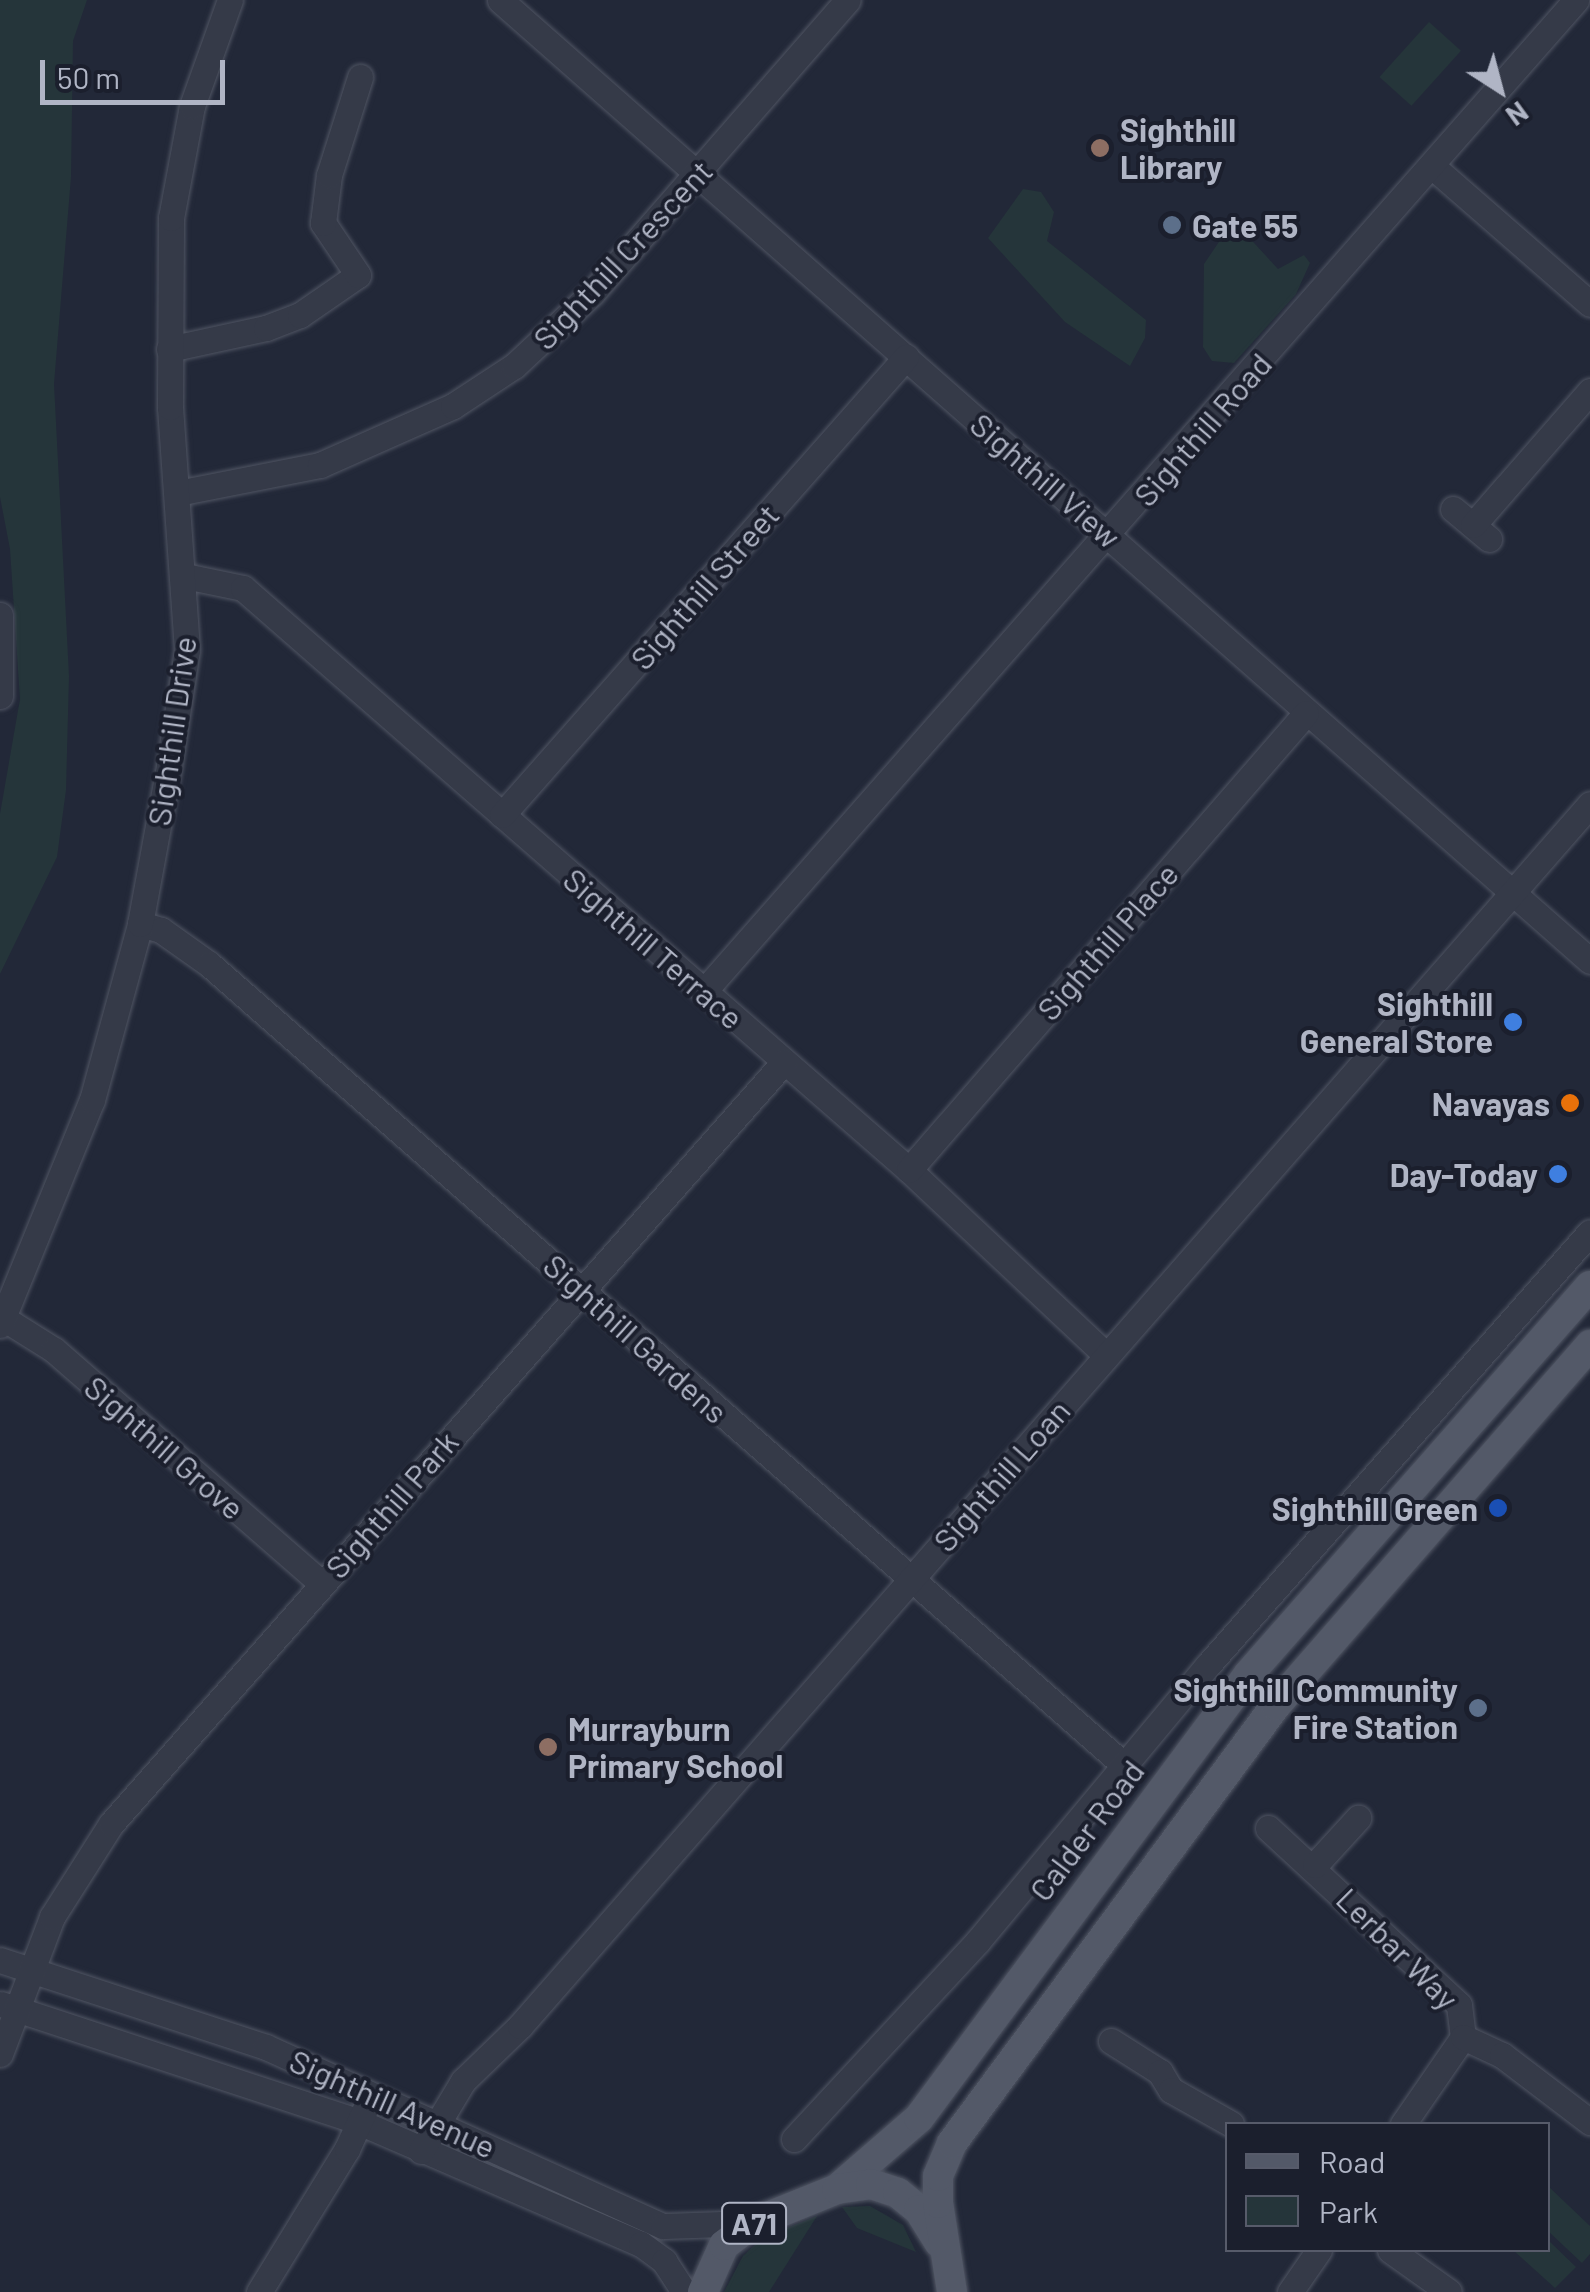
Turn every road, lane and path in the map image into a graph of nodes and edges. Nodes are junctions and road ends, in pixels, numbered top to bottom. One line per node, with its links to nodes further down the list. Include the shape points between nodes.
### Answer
1 (230, 0): 9 (street, Sighthill Drive, via 204,64 176,185)
2 (500, 0): 7 (street, Sighthill View)
3 (848, 0): 7 (street, Sighthill Crescent)
4 (1576, 0): 6 (street, Sighthill Road)
5 (360, 77): 9 (street, via 329,176 324,222 358,275 284,322)
6 (1432, 166): 8 (street); 14 (street, Sighthill Road)
7 (697, 173): 10 (street, Sighthill View); 12 (street, Sighthill Crescent, via 550,337 453,406 320,465)
8 (1590, 304)
9 (169, 349): 12 (street, Sighthill Drive)
10 (906, 356): 14 (street, Sighthill View); 21 (street, Sighthill Street)
11 (1590, 392): 13 (street)
12 (176, 493): 15 (street, Sighthill Drive)
13 (1472, 525)
14 (1108, 536): 19 (street, Sighthill View); 25 (street, Sighthill Road)
15 (185, 576): 21 (street, Sighthill Terrace, via 242,588); 23 (street, Sighthill Drive, via 185,665)
16 (0, 614): 17 (street)
17 (0, 627): 18 (street)
18 (0, 696)
19 (1306, 713): 22 (street, Sighthill View); 27 (street, Sighthill Place)
20 (1590, 804): 22 (street, Sighthill Loan)
21 (502, 816): 25 (street, Sighthill Terrace)
22 (1511, 893): 24 (street, Sighthill View); 33 (street, Sighthill Loan)
23 (140, 924): 30 (street, Sighthill Gardens, via 209,964); 31 (street, Sighthill Drive, via 92,1100)
24 (1590, 961)
25 (705, 990): 26 (street, Sighthill Terrace)
26 (784, 1062): 27 (street, Sighthill Terrace); 30 (street, Sighthill Park)
27 (909, 1170): 33 (street, Sighthill Terrace)
28 (1590, 1232): 36 (street, Calder Road)
29 (1590, 1286): 56 (main road, Calder Road / A71, via 1248,1675 919,2118)
30 (580, 1289): 34 (street, Sighthill Gardens); 35 (street, Sighthill Park)
31 (2, 1321): 35 (street, Sighthill Grove, via 54,1350)
32 (1590, 1345): 60 (main road, Calder Road / A71, via 1276,1704 952,2142 938,2176)
33 (1106, 1355): 34 (street, Sighthill Loan)
34 (908, 1580): 36 (street, Sighthill Gardens); 49 (street, Sighthill Loan)
35 (322, 1584): 41 (street, Sighthill Park, via 111,1824 52,1917)
36 (1124, 1765): 54 (street, Calder Road, via 849,2097)
37 (1358, 1818): 39 (street, Lerbar Way)
38 (1268, 1828): 39 (street, Lerbar Way)
39 (1315, 1866): 44 (street, Lerbar Way, via 1459,2005)
40 (0, 1960): 41 (street, Sighthill Avenue)
41 (30, 1968): 42 (street); 43 (street, Sighthill Avenue)
42 (8, 2006): 46 (street); 47 (street, Sighthill Avenue)
43 (228, 2034): 47 (street); 48 (street, Sighthill Avenue)
44 (1463, 2037): 52 (street); 53 (street, via 1502,2056)
45 (1111, 2041): 51 (street, via 1160,2072 1171,2090)
46 (0, 2054)
47 (215, 2070): 50 (street, Sighthill Avenue)
48 (372, 2093): 49 (street, Sighthill Avenue); 50 (street)
49 (434, 2120): 55 (street, Sighthill Loan); 57 (street, Sighthill Avenue, via 663,2226)
50 (359, 2122): 55 (street, Sighthill Avenue); 61 (street)
51 (1227, 2122)
52 (1404, 2122)
53 (1590, 2122)
54 (794, 2139)
55 (421, 2151): 62 (street, Sighthill Avenue, via 641,2244 664,2261)
56 (837, 2189): 57 (main road, Calder Road / A71); 60 (main road, Calder Road / A71, via 871,2184 898,2193 919,2210)
57 (753, 2223): 63 (main road, Calder Road / A71, via 724,2246)
58 (1318, 2252): 64 (street)
59 (1393, 2252): 65 (street)
60 (955, 2278)
61 (259, 2292)
62 (684, 2292)
63 (703, 2292)
64 (1290, 2292)
65 (1449, 2292)

